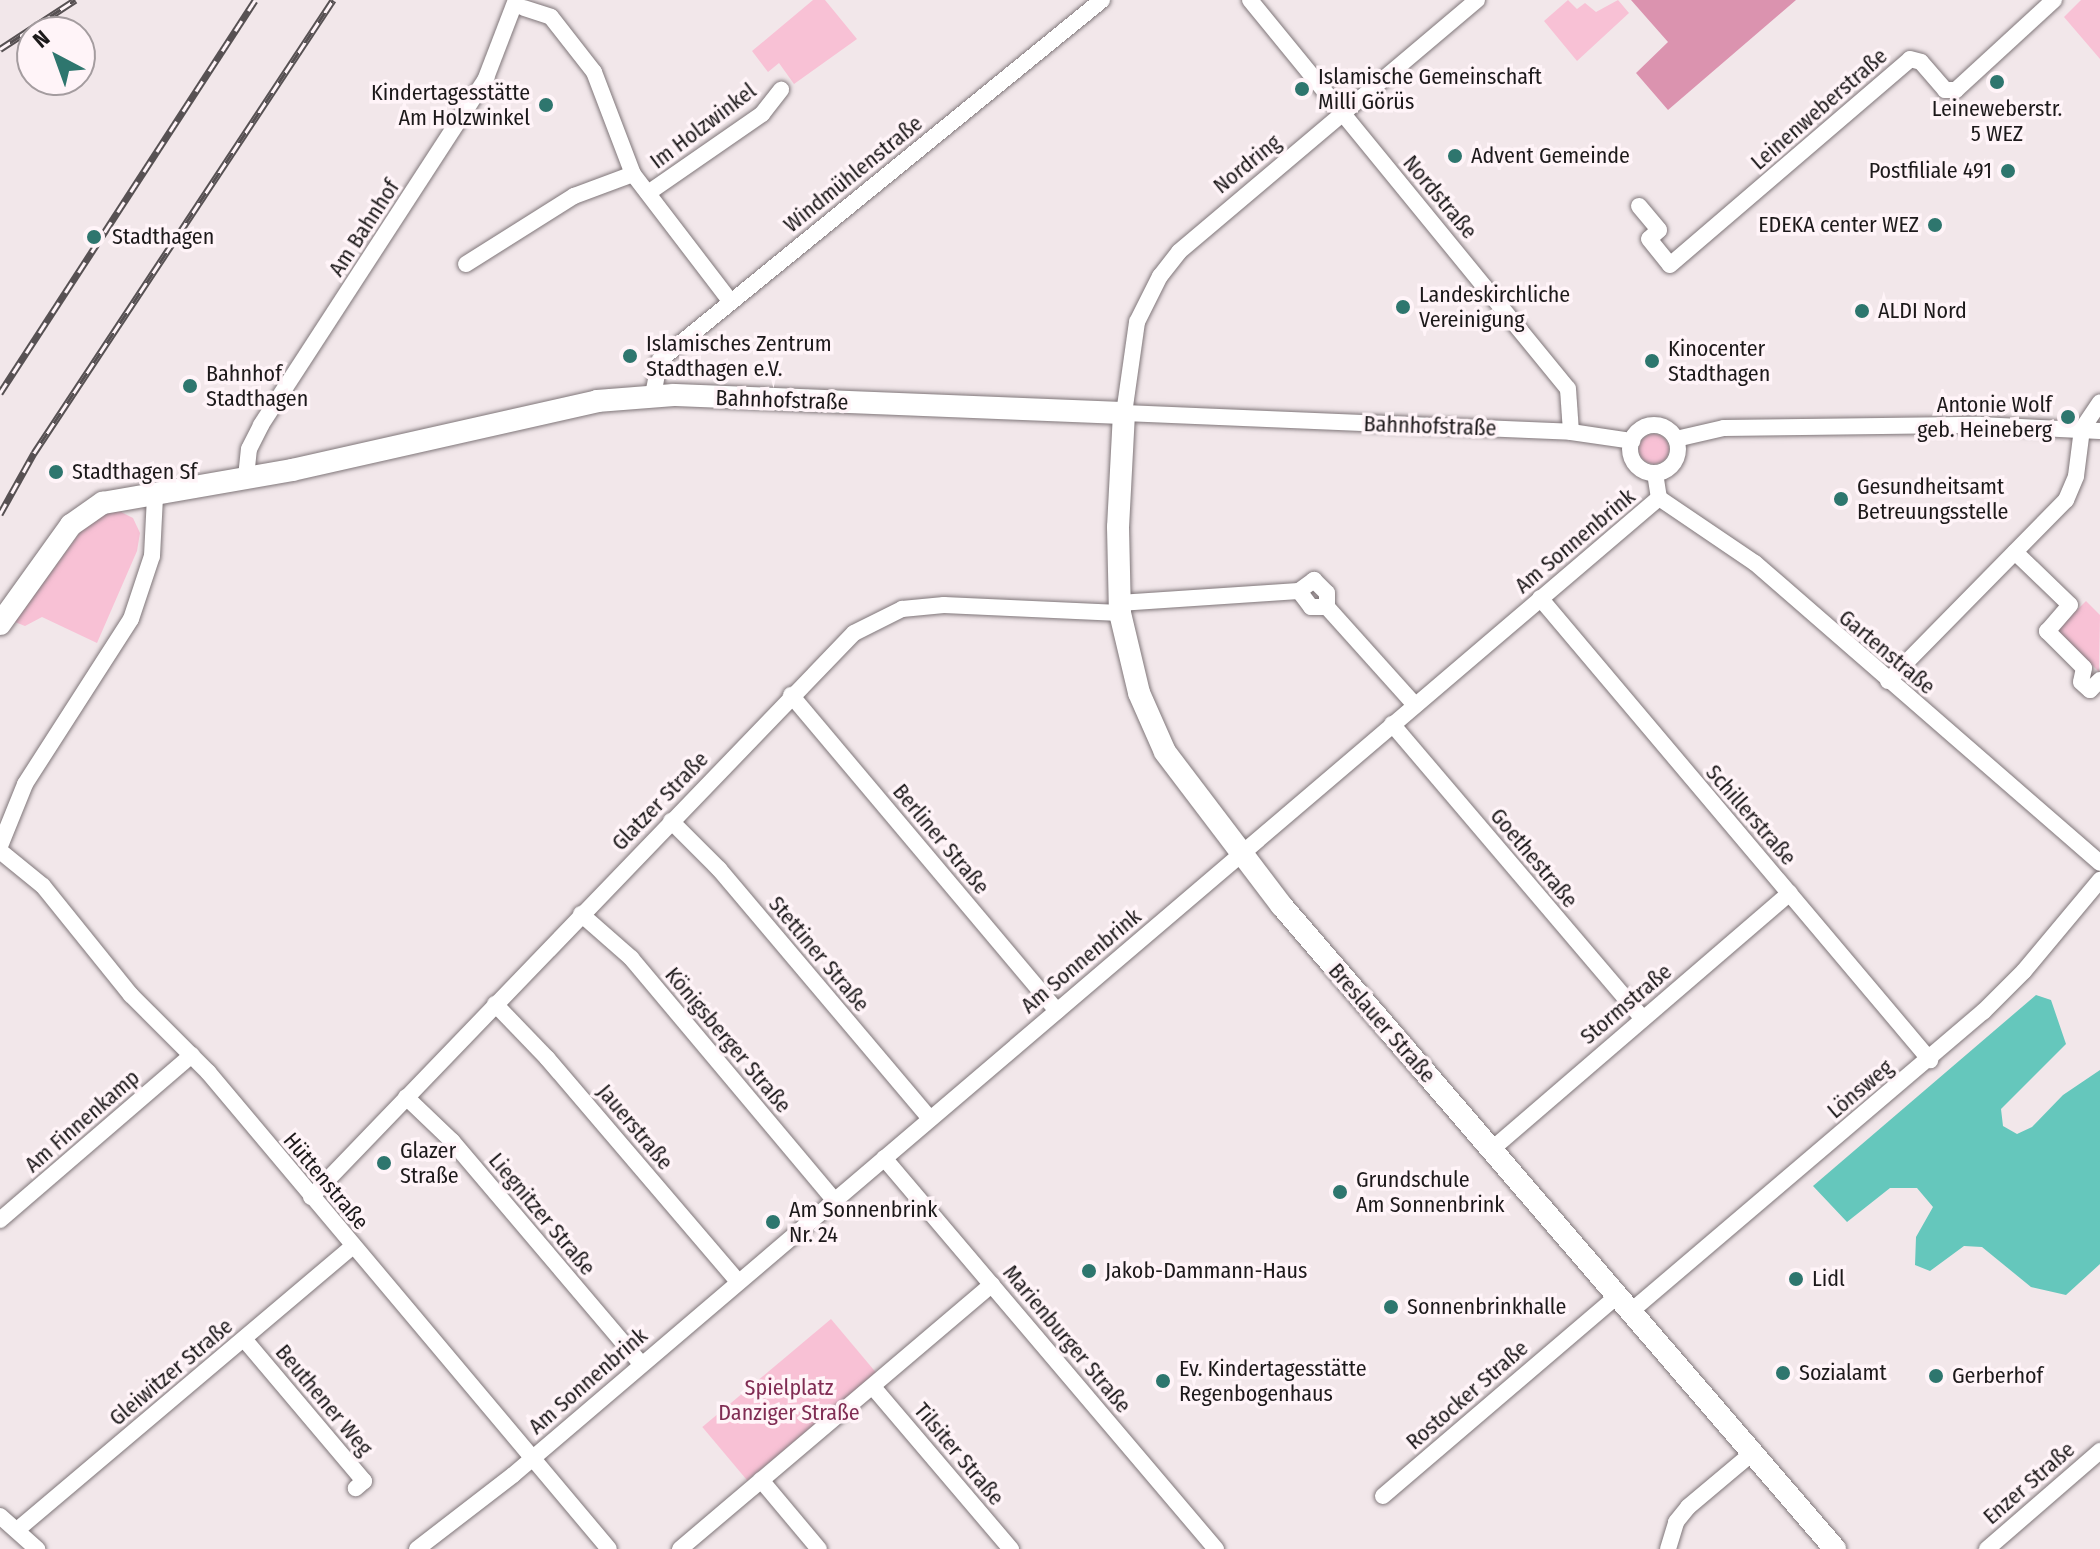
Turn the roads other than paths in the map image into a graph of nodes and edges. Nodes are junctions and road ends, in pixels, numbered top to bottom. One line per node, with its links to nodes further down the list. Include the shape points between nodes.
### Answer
1 (1102, 0): 12 (street, Windmühlenstraße)
2 (1250, 0): 7 (street, Nordstraße)
3 (1477, 0): 7 (street, Nordring)
4 (2054, 0): 10 (street, Leinenweberstraße, via 1956,90 1945,90 1921,62 1910,59 1670,265 1649,239 1659,230)
5 (520, 4): 8 (street, Im Holzwinkel, via 551,17 594,72); 22 (street, Am Bahnhof, via 486,78 261,425 249,449)
6 (781, 90): 9 (street, Im Holzwinkel, via 762,114)
7 (1343, 115): 15 (street, Nordring, via 1201,230 1160,276 1137,322); 18 (street, Nordstraße, via 1568,389)
8 (633, 174): 9 (street, Im Holzwinkel); 11 (street, Im Holzwinkel, via 551,208)
9 (648, 193): 12 (street, Im Holzwinkel)
10 (1639, 206)
11 (466, 264)
12 (731, 302): 13 (street, Windmühlenstraße, via 660,360)
13 (653, 395): 15 (main road, Bahnhofstraße); 22 (main road, Bahnhofstraße, via 597,401)
14 (2100, 402): 16 (street)
15 (1124, 413): 18 (street, Bahnhofstraße); 27 (main road, Breslauer Straße)
16 (2082, 429): 17 (street); 19 (street, via 1724,428); 25 (street, via 2076,476 2066,500)
17 (2100, 431)
18 (1571, 432): 20 (street, Bahnhofstraße)
19 (1676, 439): 20 (street, via 1657,426 1642,429); 21 (street, via 1675,462)
20 (1632, 441): 21 (street, via 1635,463)
21 (1655, 473): 24 (street)
22 (246, 477): 23 (main road, Bahnhofstraße)
23 (155, 496): 28 (main road, Bahnhofstraße, via 115,500 85,512); 35 (street, via 152,556 131,619 25,784)
24 (1659, 498): 26 (street, Am Sonnenbrink); 30 (street, Gartenstraße, via 1755,563)
25 (2015, 552): 29 (street, via 2070,605 2047,631 2084,668 2081,682 2090,690); 30 (street)
26 (1540, 598): 32 (street, Am Sonnenbrink); 39 (street, Schillerstraße)
27 (1120, 608): 31 (street, Glatzer Straße, via 902,609 854,633); 32 (street, Glatzer Straße, via 1299,591 1311,607 1327,607); 36 (main road, Breslauer Straße, via 1139,693 1157,737)
28 (0, 624)
29 (2100, 680)
30 (1888, 681): 37 (street, Gartenstraße)
31 (791, 695): 34 (street, Glatzer Straße); 42 (street, Berliner Straße)
32 (1415, 705): 33 (street, Am Sonnenbrink)
33 (1392, 724): 36 (street, Am Sonnenbrink); 43 (street, Goethestraße)
34 (671, 821): 40 (street, Glatzer Straße); 47 (street, Stettiner Straße, via 719,869)
35 (0, 848): 44 (street, Hüttenstraße, via 43,886 131,995)
36 (1240, 855): 42 (street, Am Sonnenbrink); 48 (main road, Breslauer Straße)
37 (2100, 863)
38 (2100, 880): 45 (street, Lönsweg, via 2024,971)
39 (1790, 893): 43 (street, Stormstraße); 45 (street, Schillerstraße)
40 (581, 914): 41 (street, Glatzer Straße); 51 (street, Königsberger Straße, via 631,958)
41 (495, 1004): 46 (street, Glatzer Straße); 54 (street, Jauerstraße)
42 (1057, 1011): 47 (street, Am Sonnenbrink)
43 (1643, 1019): 48 (street, Stormstraße)
44 (192, 1055): 50 (street, Hüttenstraße); 52 (street, Am Finnenkamp)
45 (1930, 1060): 56 (street, Lönsweg)
46 (406, 1097): 50 (street, Glatzer Straße); 58 (street, Liegnitzer Straße, via 452,1141)
47 (930, 1119): 49 (street, Am Sonnenbrink)
48 (1491, 1150): 56 (main road, Breslauer Straße)
49 (884, 1158): 51 (street, Am Sonnenbrink); 55 (street, Marienburger Straße)
50 (311, 1197): 53 (street, Hüttenstraße)
51 (834, 1200): 54 (street, Am Sonnenbrink)
52 (0, 1220)
53 (353, 1246): 57 (street, Gleiwitzer Straße); 62 (street, Hüttenstraße)
54 (738, 1282): 58 (street, Am Sonnenbrink)
55 (992, 1284): 59 (street); 74 (street, Marienburger Straße)
56 (1622, 1305): 61 (main road, Breslauer Straße); 65 (street, Rostocker Straße)
57 (244, 1339): 64 (street, Beuthener Weg, via 364,1481); 67 (street, Gleiwitzer Straße)
58 (641, 1364): 62 (street, Am Sonnenbrink)
59 (873, 1387): 63 (street); 73 (street, Tilsiter Straße)
60 (2100, 1451): 77 (street, Enzer Straße)
61 (1750, 1455): 75 (street, via 1688,1507 1676,1522); 76 (main road, Breslauer Straße)
62 (532, 1457): 69 (street, Am Sonnenbrink); 70 (street, Hüttenstraße)
63 (761, 1480): 71 (street); 72 (street)
64 (356, 1488)
65 (1383, 1496)
66 (0, 1516): 67 (street)
67 (17, 1530): 68 (street)
68 (37, 1549)
69 (417, 1549)
70 (609, 1549)
71 (680, 1549)
72 (819, 1549)
73 (1011, 1549)
74 (1216, 1549)
75 (1668, 1549)
76 (1835, 1549)
77 (1987, 1549)

